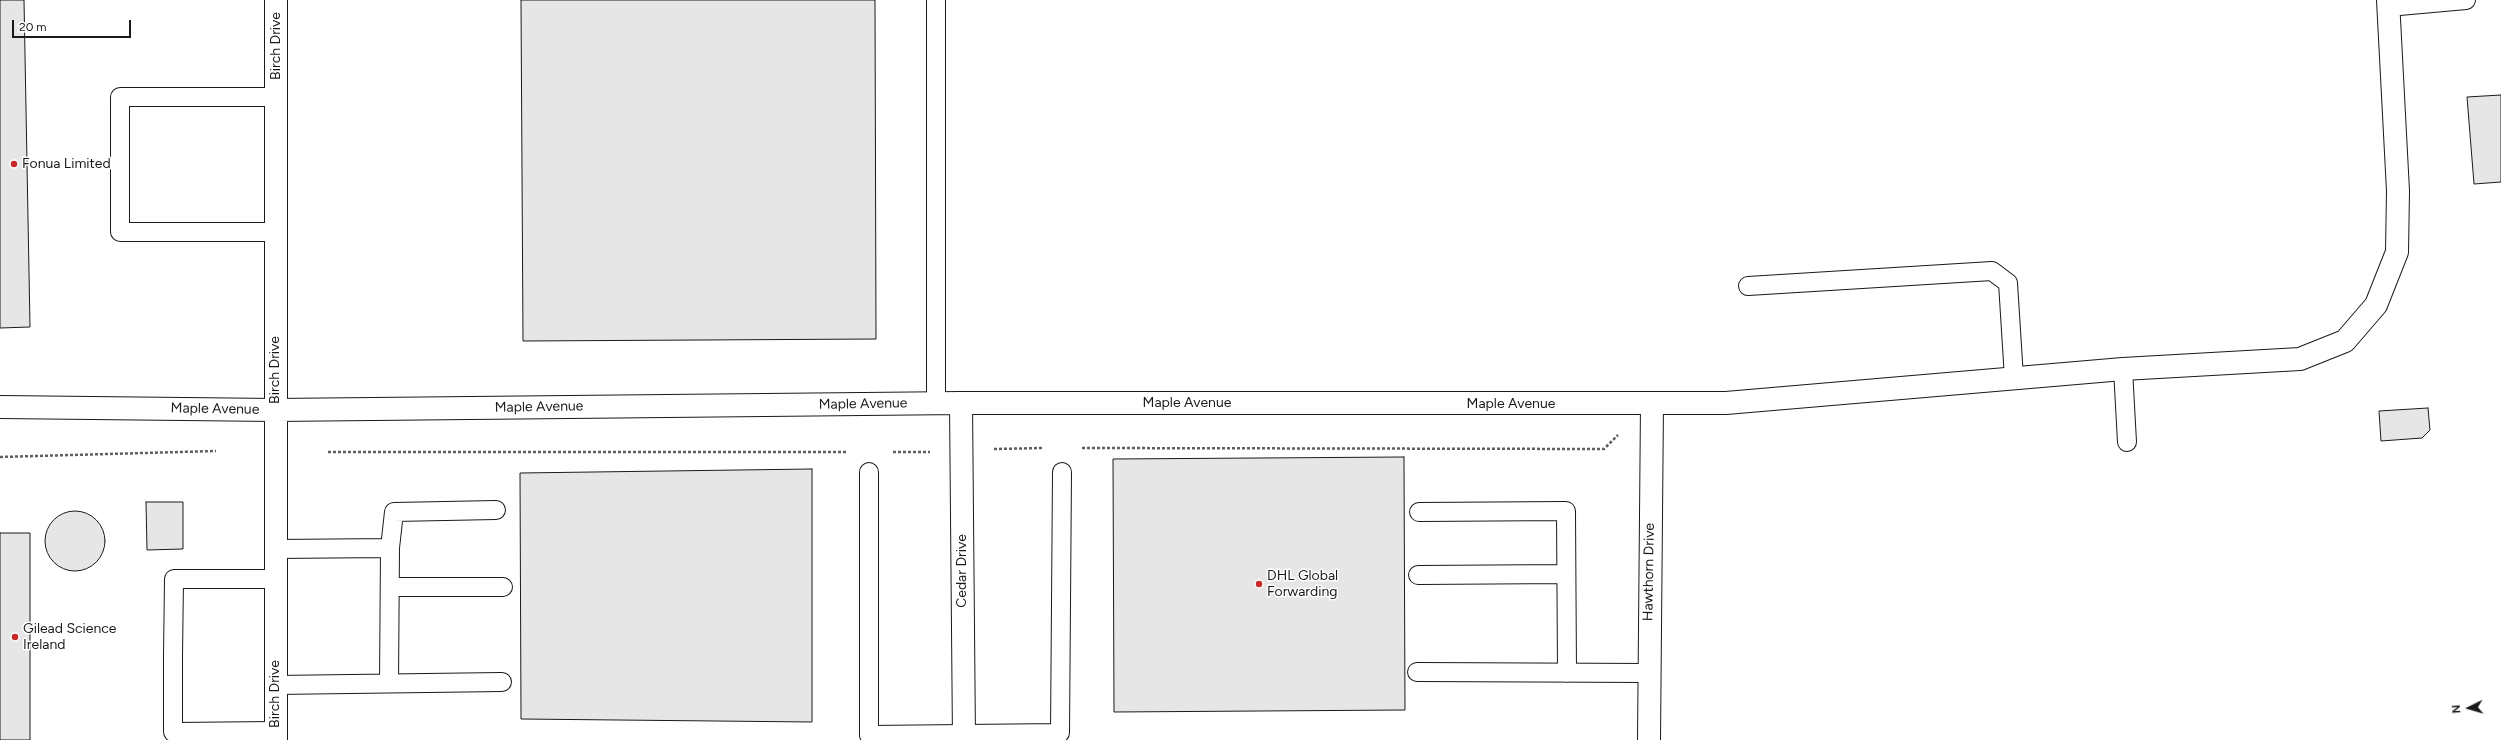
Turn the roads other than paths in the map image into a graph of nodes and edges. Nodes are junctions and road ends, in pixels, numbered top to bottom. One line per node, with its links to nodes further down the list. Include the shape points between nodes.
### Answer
1 (276, 0): 5 (street, Birch Drive)
2 (936, 0): 11 (lane)
3 (2466, 0): 4 (lane)
4 (2388, 3): 8 (street, Maple Avenue, via 2398,191 2397,252 2376,305 2345,340 2300,359)
5 (276, 97): 6 (street, Birch Drive); 6 (lane, via 120,97 120,232)
6 (276, 232): 14 (street, Birch Drive)
7 (1748, 286): 9 (lane, via 1992,271 2008,283)
8 (2123, 370): 9 (street, Maple Avenue); 15 (lane)
9 (2014, 378): 12 (street, Maple Avenue, via 1726,403)
10 (961, 402): 11 (street, Maple Avenue); 12 (street, Maple Avenue); 34 (street, Cedar Drive)
11 (936, 403): 14 (street, Maple Avenue)
12 (1652, 404): 29 (street, Hawthorn Drive)
13 (0, 407): 14 (street, Maple Avenue)
14 (275, 410): 20 (street, Birch Drive)
15 (2127, 442)
16 (869, 472): 34 (lane, via 869,735)
17 (1062, 472): 34 (lane, via 1060,733)
18 (496, 510): 21 (lane, via 394,512)
19 (1419, 512): 22 (lane, via 1566,511)
20 (276, 548): 21 (lane); 24 (street, Birch Drive)
21 (390, 548): 25 (lane)
22 (1566, 574): 23 (lane); 28 (lane)
23 (1418, 575)
24 (276, 580): 32 (street, Birch Drive); 33 (lane, via 174,579 173,732)
25 (390, 587): 26 (lane); 31 (lane)
26 (503, 587)
27 (1417, 672): 28 (lane)
28 (1568, 673): 29 (lane)
29 (1648, 673): 35 (street, Hawthorn Drive)
30 (502, 682): 31 (lane)
31 (390, 683): 32 (lane)
32 (275, 685): 33 (street, Birch Drive)
33 (276, 736)
34 (964, 738)
35 (1648, 740)

